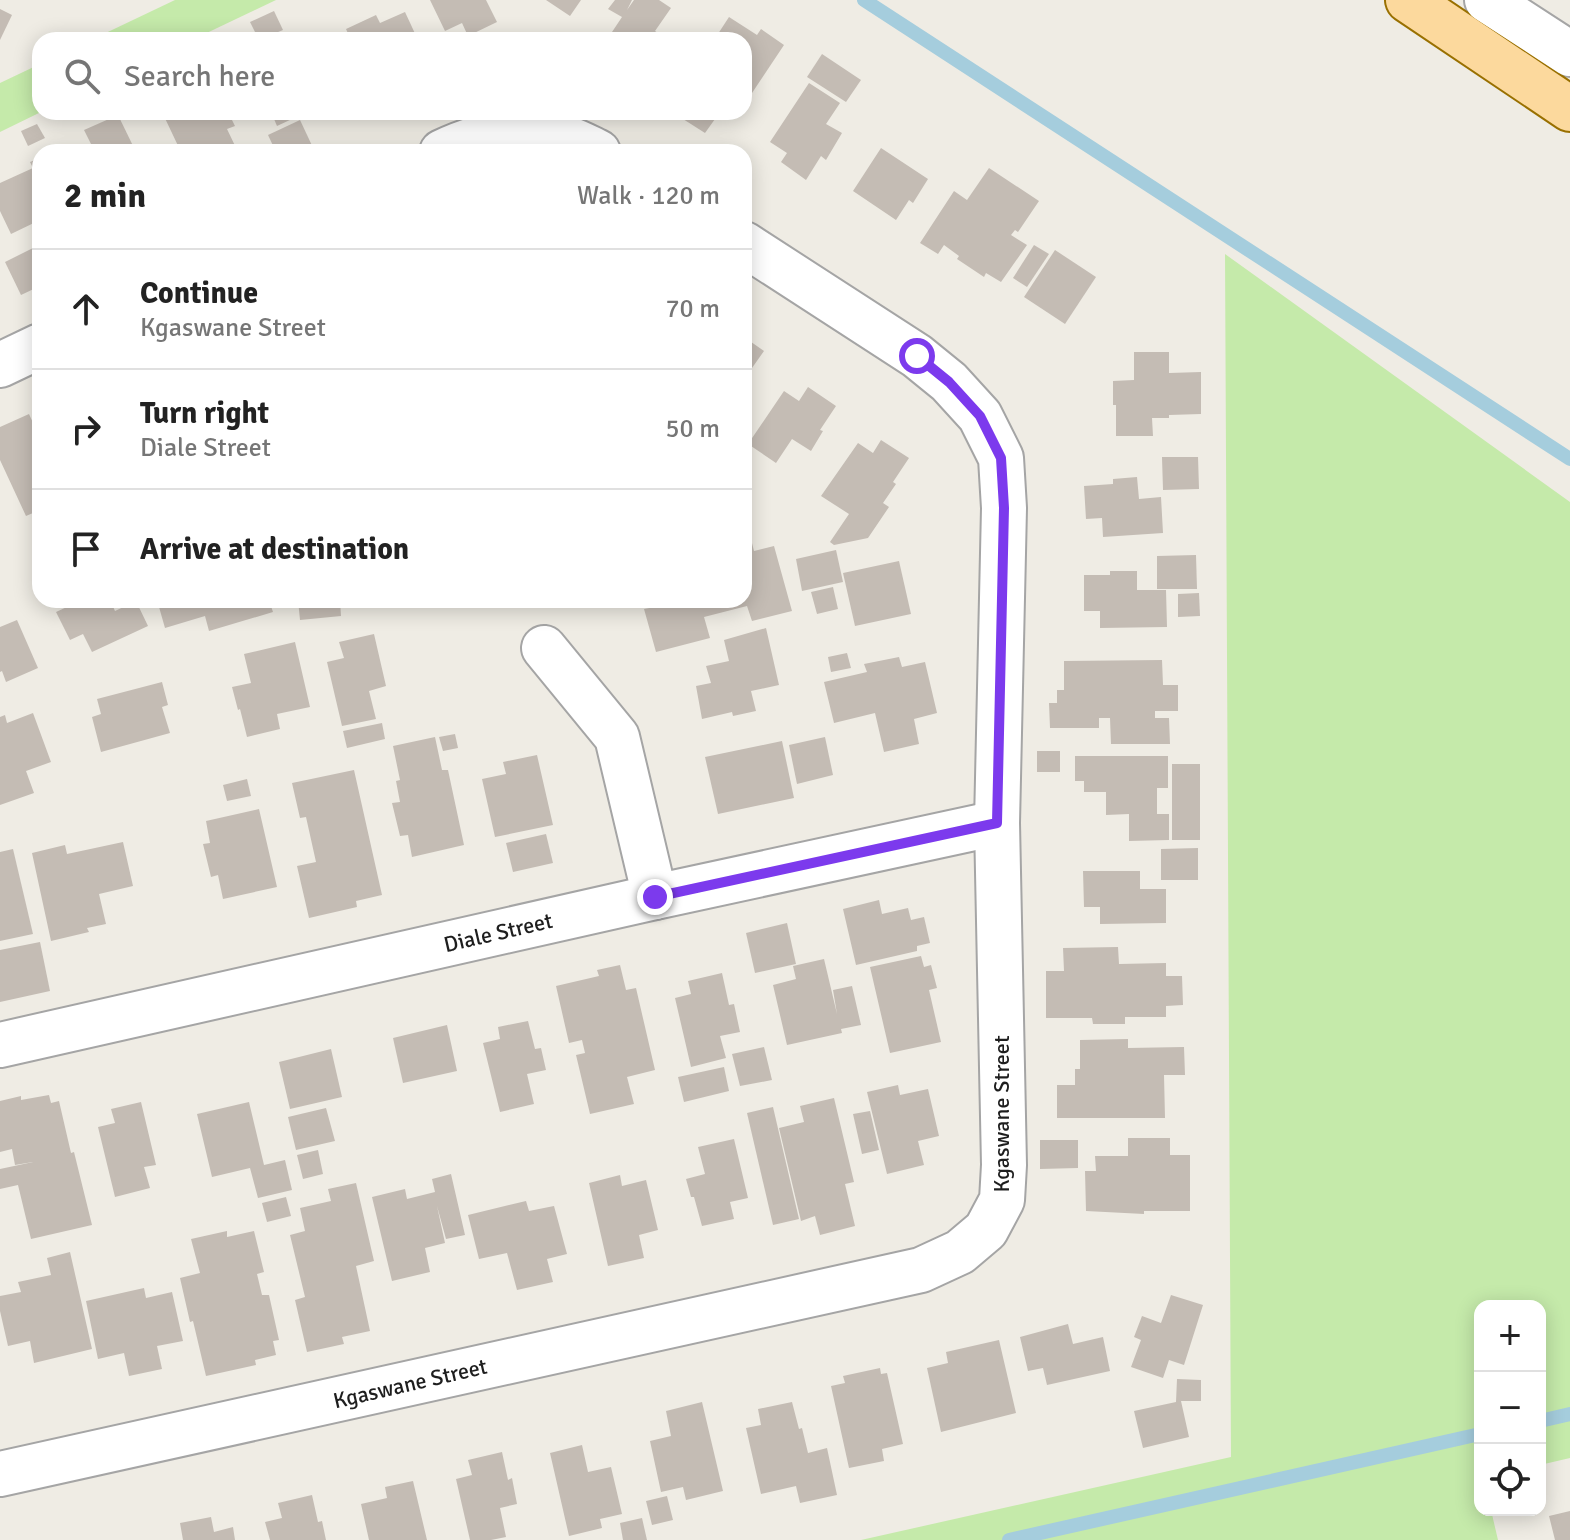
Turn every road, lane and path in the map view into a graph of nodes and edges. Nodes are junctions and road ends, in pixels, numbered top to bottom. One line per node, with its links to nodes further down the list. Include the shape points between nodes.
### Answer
1 (1408, 0): 4 (main road)
2 (1487, 0): 3 (street)
3 (1570, 54)
4 (1570, 109)
5 (459, 144): 6 (street, via 521,130)
6 (581, 144)
7 (752, 249): 11 (street, Kgaswane Street, via 949,382 980,416 1001,458)
8 (32, 350): 9 (street)
9 (0, 365)
10 (544, 648): 12 (street, via 617,737)
11 (997, 823): 12 (street, Diale Street); 14 (street, Kgaswane Street, via 1002,1200 986,1230 960,1252 921,1270)
12 (655, 897): 13 (street, Diale Street)
13 (0, 1045)
14 (0, 1474)

